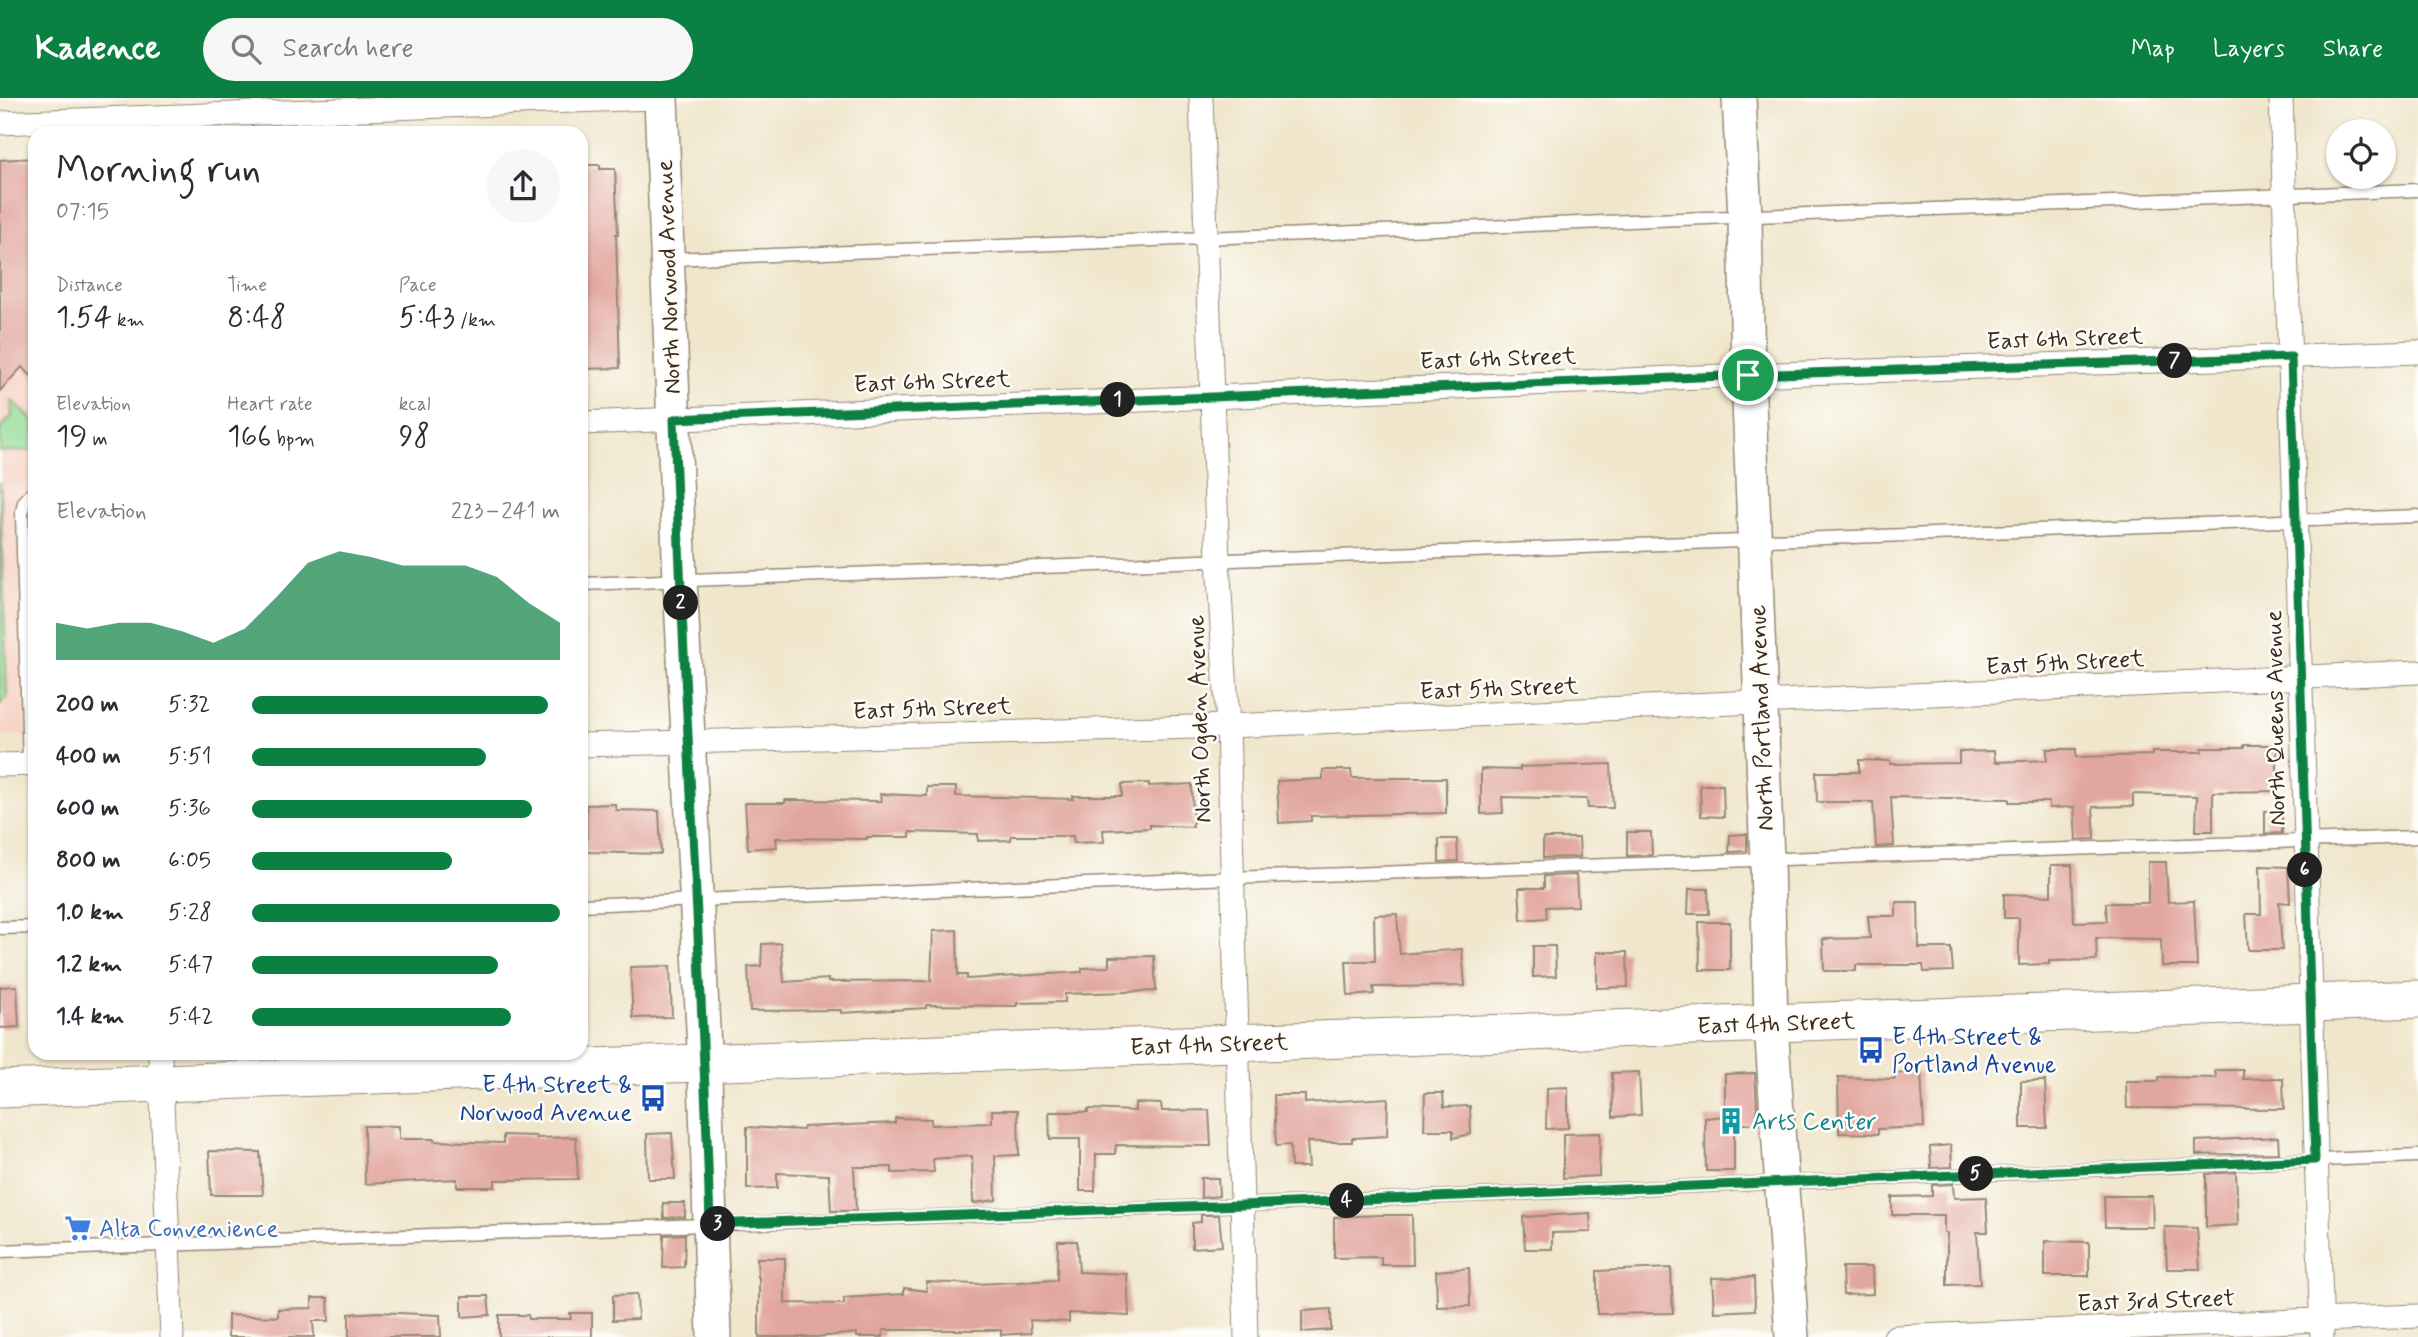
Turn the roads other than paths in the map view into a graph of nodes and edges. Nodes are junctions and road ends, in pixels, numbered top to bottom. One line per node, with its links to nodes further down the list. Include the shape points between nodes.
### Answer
1 (652, 98): 6 (street)
2 (661, 98): 12 (street, North Norwood Avenue)
3 (1201, 98): 11 (street, North Ogden Avenue)
4 (1739, 98): 10 (street, North Portland Avenue)
5 (2281, 98): 9 (street, North Queens Avenue)
6 (123, 117): 7 (street)
7 (0, 122)
8 (2418, 190): 9 (lane)
9 (2285, 195): 10 (lane); 14 (street, North Queens Avenue)
10 (1745, 217): 11 (lane); 15 (street, North Portland Avenue)
11 (1205, 238): 12 (lane); 16 (street, North Ogden Avenue)
12 (667, 260): 17 (street, North Norwood Avenue)
13 (2418, 352): 14 (street, East 6th Street)
14 (2291, 357): 15 (street, East 6th Street); 21 (street, North Queens Avenue)
15 (1748, 375): 16 (street, East 6th Street); 22 (street, North Portland Avenue)
16 (1212, 396): 17 (street, East 6th Street); 23 (street, North Ogden Avenue)
17 (674, 419): 18 (street, East 6th Street); 24 (street, North Norwood Avenue)
18 (588, 423)
19 (28, 498): 26 (lane, via 22,513)
20 (2418, 516): 21 (lane)
21 (2296, 520): 22 (lane); 28 (street, North Queens Avenue)
22 (1754, 540): 23 (lane); 29 (street, North Portland Avenue)
23 (1218, 560): 24 (lane); 30 (street, North Ogden Avenue)
24 (680, 580): 25 (lane); 31 (street, North Norwood Avenue)
25 (588, 584)
26 (28, 664)
27 (2418, 673): 28 (street, East 5th Street)
28 (2301, 677): 29 (street, East 5th Street); 36 (street, North Queens Avenue)
29 (1761, 703): 30 (street, East 5th Street); 37 (street, North Portland Avenue)
30 (1228, 726): 31 (street, East 5th Street); 38 (street, North Ogden Avenue)
31 (689, 741): 32 (street, East 5th Street); 39 (street, North Norwood Avenue)
32 (588, 745)
33 (28, 764): 34 (street)
34 (0, 765)
35 (2418, 837): 36 (lane)
36 (2304, 841): 37 (lane); 44 (street, North Queens Avenue)
37 (1767, 861): 38 (lane); 45 (street, North Portland Avenue)
38 (1231, 878): 39 (lane); 46 (street, North Ogden Avenue)
39 (696, 900): 40 (lane); 47 (street, North Norwood Avenue)
40 (588, 905)
41 (28, 927): 42 (lane)
42 (0, 929)
43 (2418, 999): 44 (main road, East 4th Street)
44 (2310, 1004): 45 (main road, East 4th Street); 51 (street, North Queens Avenue)
45 (1771, 1024): 46 (main road, East 4th Street); 52 (street, North Portland Avenue)
46 (1237, 1043): 47 (main road, East 4th Street); 53 (street, North Ogden Avenue)
47 (705, 1063): 48 (main road, East 4th Street); 54 (street, North Norwood Avenue)
48 (161, 1069): 49 (main road, East 4th Street); 55 (street)
49 (0, 1089)
50 (2418, 1156): 51 (lane)
51 (2315, 1160): 52 (lane); 58 (street, North Queens Avenue)
52 (1783, 1182): 53 (lane); 62 (street, North Portland Avenue)
53 (1242, 1205): 54 (lane); 61 (street, North Ogden Avenue)
54 (710, 1224): 55 (lane); 60 (street, North Norwood Avenue)
55 (168, 1245): 56 (lane); 59 (street)
56 (0, 1251)
57 (2418, 1316): 58 (street, East 3rd Street)
58 (2321, 1328): 63 (street, East 3rd Street)
59 (172, 1337)
60 (713, 1337)
61 (1246, 1337)
62 (1792, 1337)
63 (1895, 1337)

